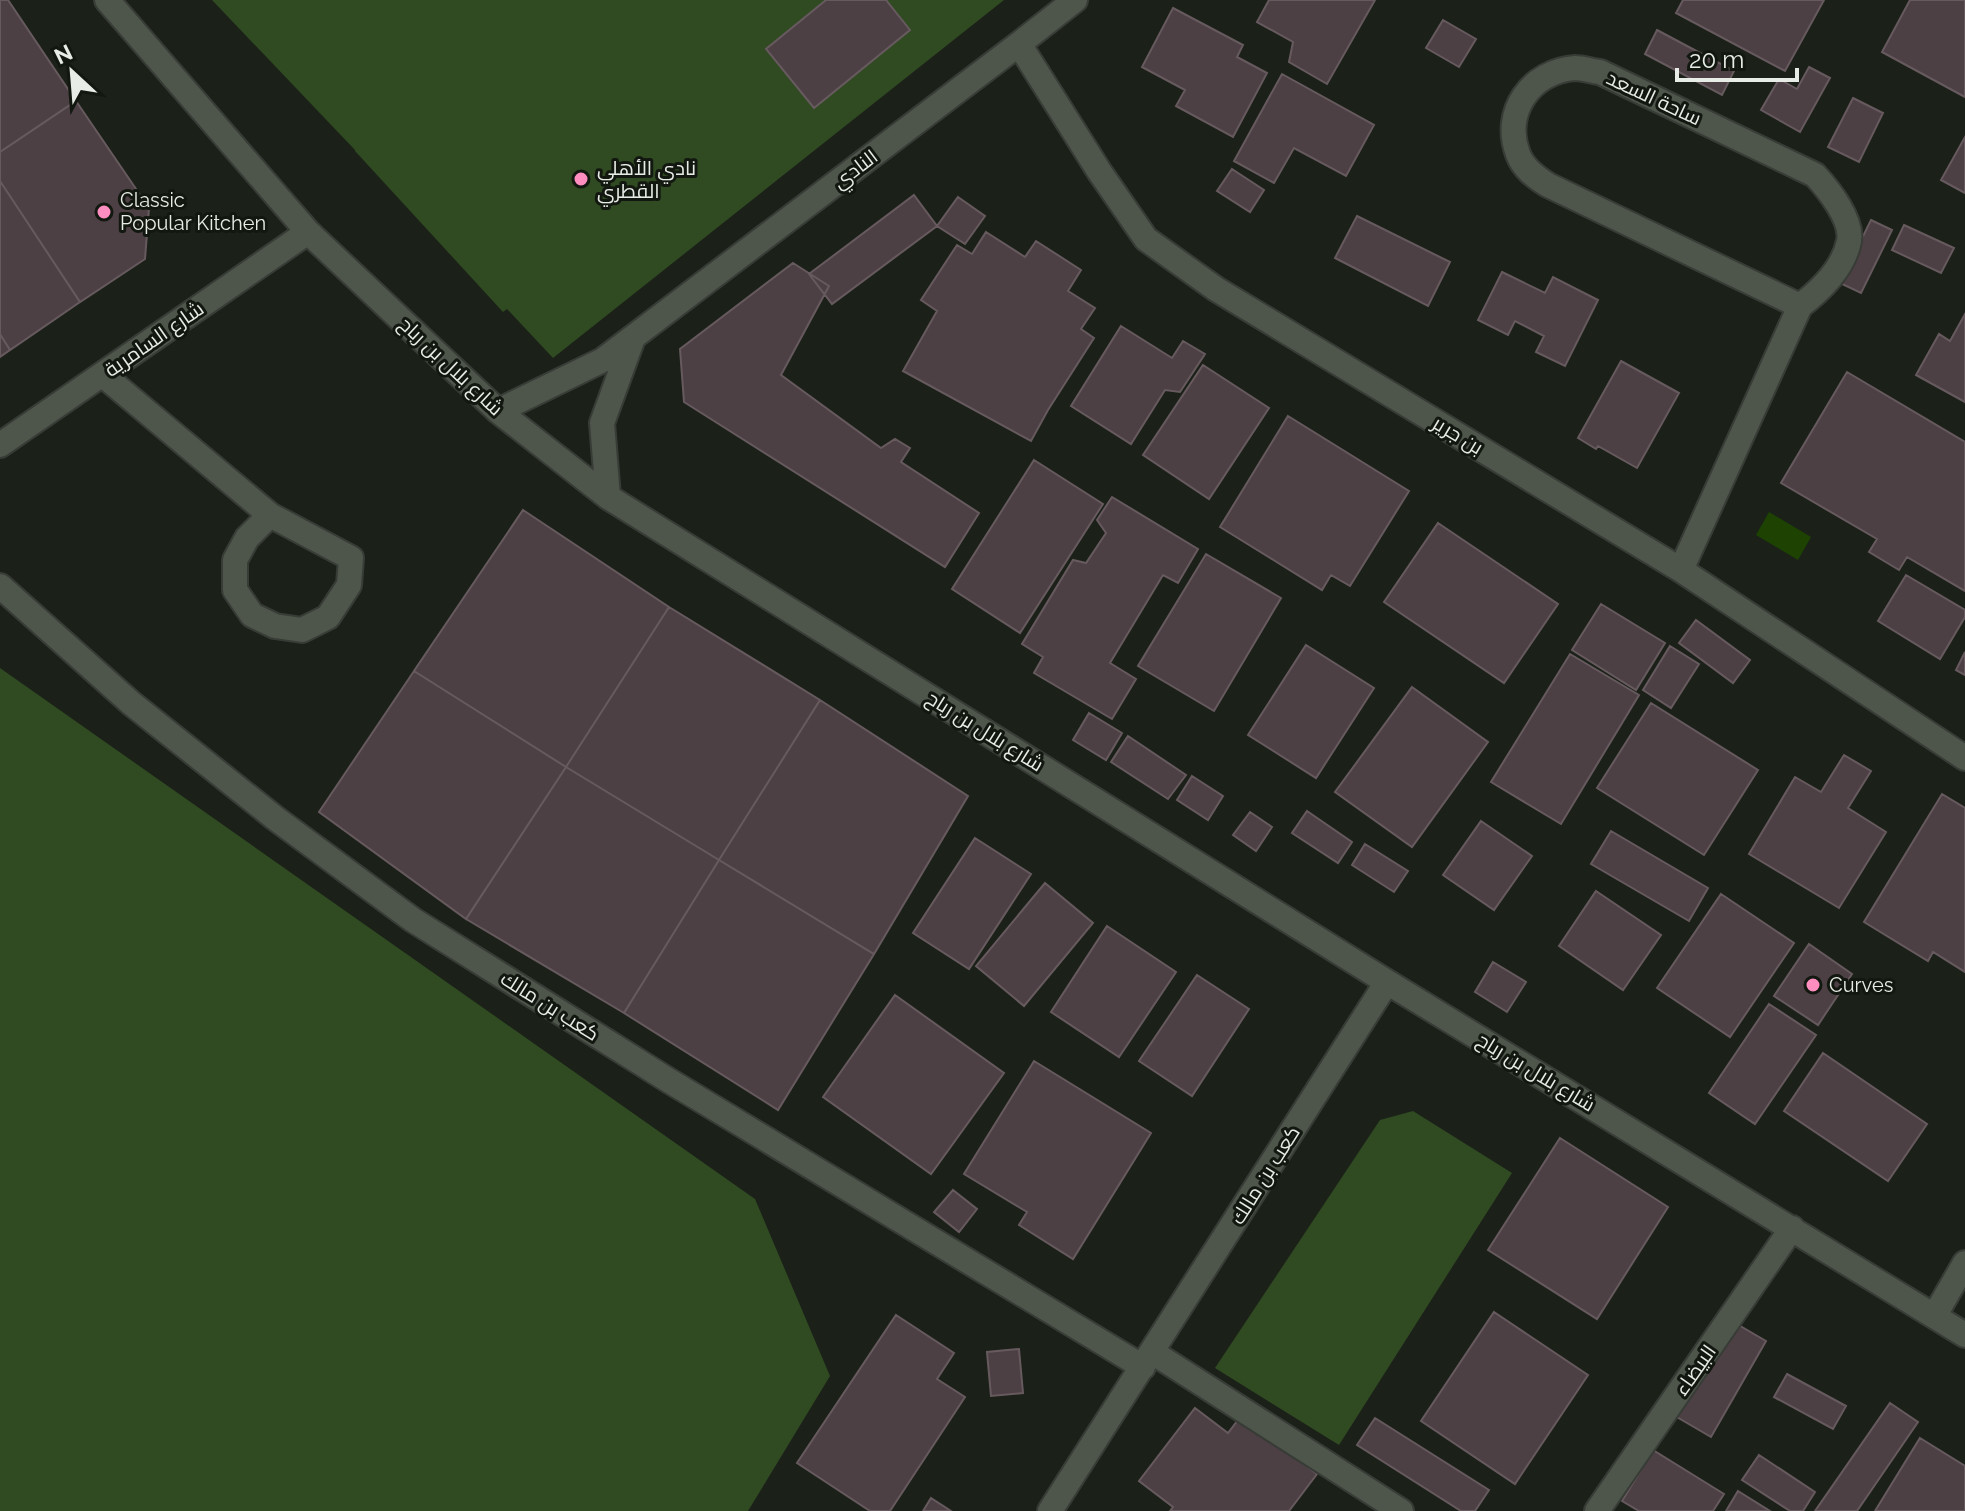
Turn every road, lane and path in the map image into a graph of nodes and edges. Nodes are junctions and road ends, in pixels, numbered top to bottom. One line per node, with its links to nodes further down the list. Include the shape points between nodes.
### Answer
1 (107, 0): 4 (street, شارع بلال بن رباح)
2 (1075, 0): 3 (street, النادي)
3 (1019, 44): 6 (street, النادي); 12 (street, بن جرير, via 1146,239 1216,289)
4 (308, 232): 7 (street, شارع السامرية); 8 (street, شارع بلال بن رباح)
5 (1800, 306): 5 (street, ساحة السعد, via 1823,288 1850,239 1832,193 1815,175 1600,72 1558,70 1524,95 1513,135 1518,156 1530,173); 12 (street, ساحة السعد)
6 (634, 336): 8 (street, النادي, via 603,360); 10 (street, via 602,423)
7 (103, 375): 9 (street, شارع السامرية); 11 (street)
8 (498, 411): 10 (street, شارع بلال بن رباح)
9 (0, 445)
10 (608, 497): 15 (street, شارع بلال بن رباح)
11 (270, 515): 11 (street, via 247,538 235,560 235,590 252,615 302,630 328,617 349,585 351,558)
12 (1681, 570): 14 (street, بن جرير)
13 (0, 586): 20 (street, كعب بن مالك, via 131,703 413,920 668,1080)
14 (1965, 758)
15 (1387, 982): 16 (street, شارع بلال بن رباح); 20 (street, كعب بن مالك)
16 (1792, 1228): 18 (street, شارع بلال بن رباح); 23 (street, البيضاء)
17 (1965, 1263): 18 (street)
18 (1935, 1315): 19 (street, شارع بلال بن رباح)
19 (1965, 1335)
20 (1148, 1360): 21 (street, كعب بن مالك); 22 (street)
21 (1050, 1511)
22 (1401, 1511)
23 (1597, 1511)

